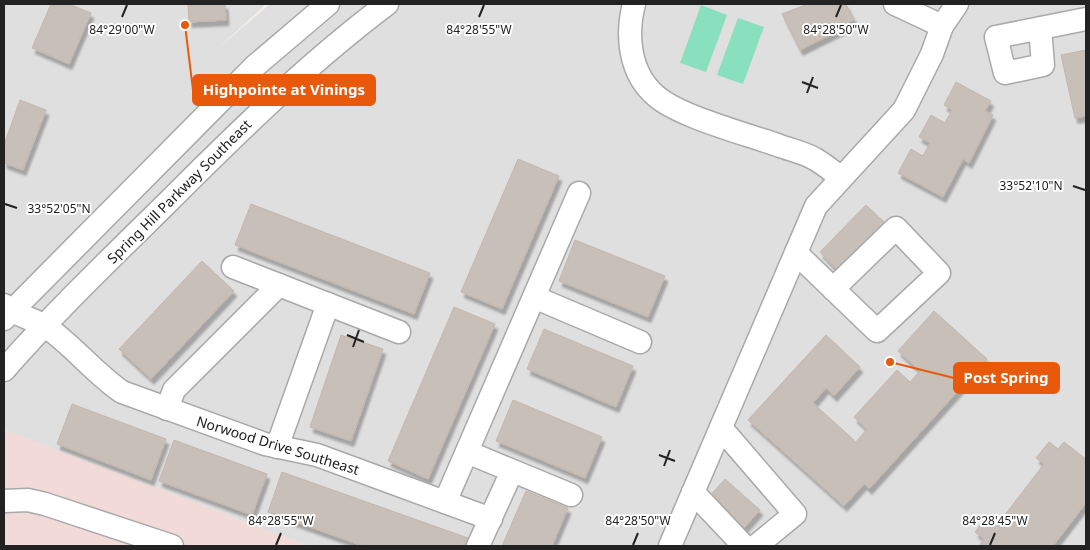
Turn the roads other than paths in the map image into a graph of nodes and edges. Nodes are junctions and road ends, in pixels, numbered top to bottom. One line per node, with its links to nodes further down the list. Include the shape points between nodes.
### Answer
1 (328, 4): 17 (street, via 255,66)
2 (387, 4): 18 (street, Spring Hill Parkway Southeast, via 334,44 280,92)
3 (634, 4): 9 (street, via 629,45 637,68 656,96 691,115 815,159)
4 (895, 4): 7 (street)
5 (957, 4): 7 (street)
6 (1086, 19): 8 (street)
7 (942, 26): 9 (street, via 904,110)
8 (1040, 28)
9 (840, 177): 11 (street, via 816,206)
10 (580, 193): 15 (street)
11 (796, 253): 14 (street); 23 (street)
12 (233, 267): 13 (street)
13 (280, 285): 16 (street); 22 (street, via 174,390)
14 (833, 289): 14 (street, via 877,331 938,273 896,228)
15 (534, 297): 20 (street); 25 (street)
16 (328, 304): 19 (street); 24 (street)
17 (6, 312): 18 (street, Norwood Drive Southeast)
18 (44, 326): 21 (street, Spring Hill Parkway Southeast); 22 (street, Norwood Drive Southeast, via 109,384)
19 (399, 332)
20 (640, 342)
21 (4, 370)
22 (167, 409): 24 (street, Norwood Drive Southeast)
23 (720, 428): 27 (street); 36 (street, via 795,514)
24 (277, 447): 30 (street, Norwood Drive Southeast, via 317,455)
25 (467, 452): 26 (street); 30 (street)
26 (512, 471): 28 (street); 31 (street)
27 (693, 492): 34 (street); 35 (street)
28 (571, 495)
29 (4, 501): 32 (street, via 28,500 45,504)
30 (445, 502): 31 (street, Norwood Drive Southeast)
31 (490, 519): 33 (street)
32 (171, 546)
33 (478, 546)
34 (670, 546)
35 (744, 546)
36 (756, 546)

